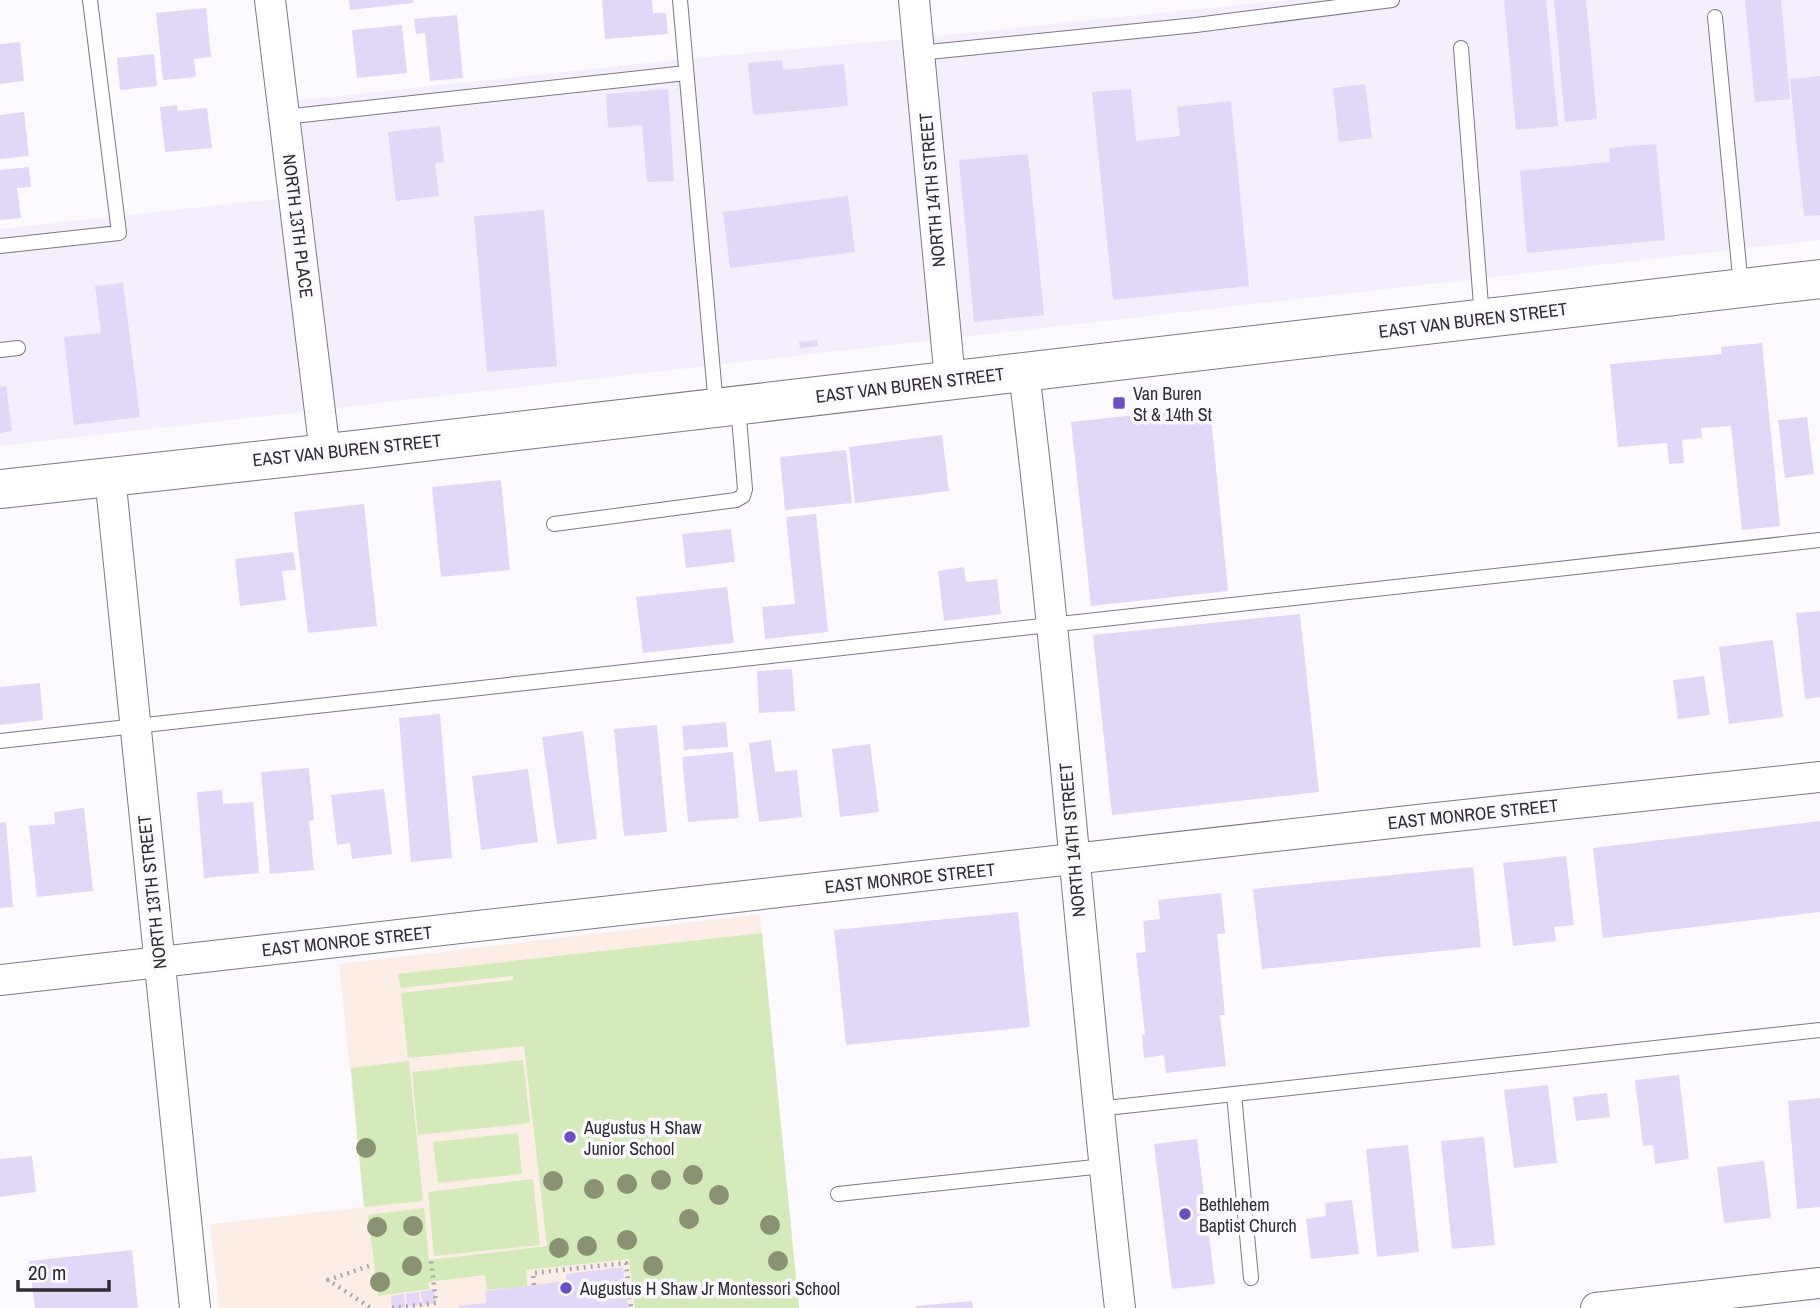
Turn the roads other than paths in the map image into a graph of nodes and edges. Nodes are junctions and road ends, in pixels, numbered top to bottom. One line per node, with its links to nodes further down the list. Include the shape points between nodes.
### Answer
1 (90, 0): 11 (lane, via 119,233)
2 (270, 0): 10 (street, NORTH 13TH PLACE)
3 (680, 0): 9 (lane)
4 (914, 0): 8 (street, NORTH 14TH STREET)
5 (1392, 0): 8 (lane)
6 (1715, 17): 13 (lane)
7 (1461, 48): 14 (lane)
8 (919, 53): 18 (street, NORTH 14TH STREET)
9 (687, 73): 10 (lane); 19 (lane)
10 (284, 117): 20 (street, NORTH 13TH PLACE)
11 (0, 246)
12 (1820, 279): 13 (main road, EAST VAN BUREN STREET)
13 (1741, 288): 14 (main road, EAST VAN BUREN STREET)
14 (1482, 320): 17 (main road, EAST VAN BUREN STREET)
15 (19, 348): 16 (lane)
16 (0, 350)
17 (1024, 372): 18 (main road, EAST VAN BUREN STREET); 25 (street, NORTH 14TH STREET)
18 (950, 380): 19 (main road, EAST VAN BUREN STREET)
19 (727, 406): 20 (main road, EAST VAN BUREN STREET); 23 (lane, via 743,496)
20 (325, 453): 21 (main road, EAST VAN BUREN STREET)
21 (110, 475): 22 (main road, EAST VAN BUREN STREET); 26 (street, NORTH 13TH STREET)
22 (0, 489)
23 (554, 524)
24 (1820, 540): 25 (lane)
25 (1051, 624): 26 (lane); 29 (street, NORTH 14TH STREET)
26 (135, 725): 27 (lane); 30 (street, NORTH 13TH STREET)
27 (0, 741)
28 (1820, 777): 29 (street, EAST MONROE STREET)
29 (1074, 859): 30 (street, EAST MONROE STREET); 34 (street, NORTH 14TH STREET)
30 (160, 963): 31 (street, EAST MONROE STREET); 40 (street, NORTH 13TH STREET)
31 (0, 980)
32 (1820, 1030): 33 (lane)
33 (1234, 1094): 34 (lane); 37 (lane)
34 (1097, 1109): 35 (street, NORTH 14TH STREET)
35 (1104, 1166): 36 (lane); 41 (street, NORTH 14TH STREET)
36 (838, 1194)
37 (1251, 1278)
38 (1820, 1283): 39 (street)
39 (1734, 1301): 42 (street)
40 (195, 1308)
41 (1120, 1308)
42 (1596, 1308)

